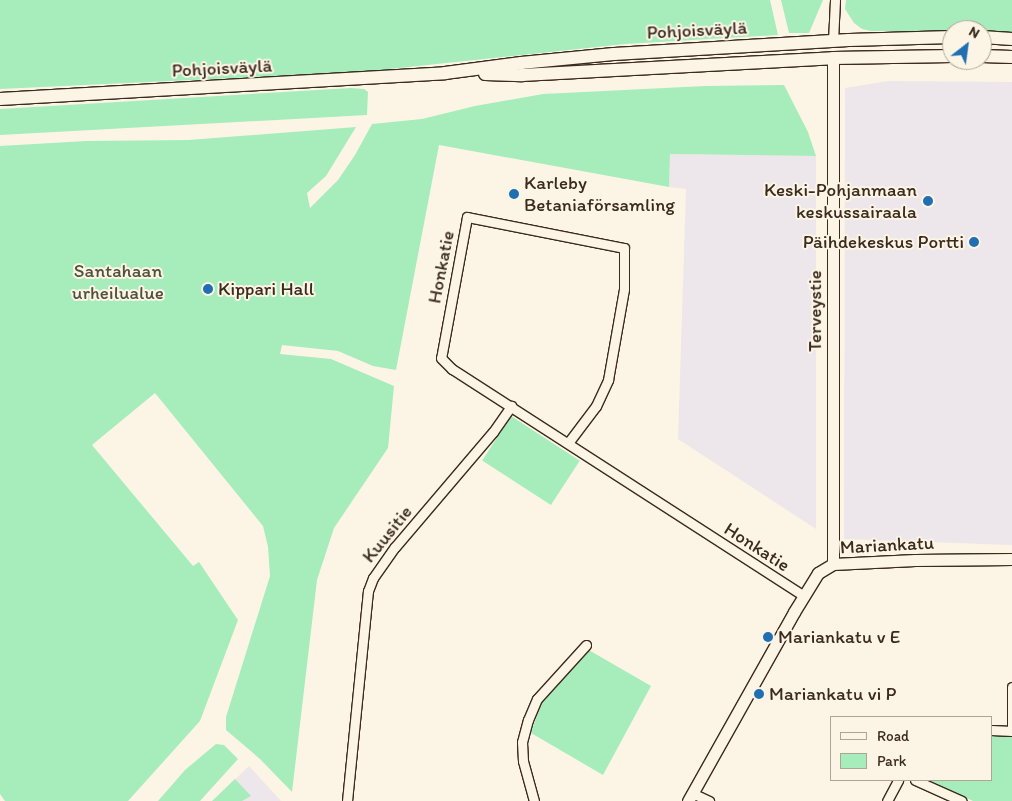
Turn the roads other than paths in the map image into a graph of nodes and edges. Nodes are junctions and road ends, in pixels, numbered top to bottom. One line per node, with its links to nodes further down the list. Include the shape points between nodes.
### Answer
1 (835, 0): 5 (street)
2 (942, 37): 5 (main road, Pohjoisväylä)
3 (992, 38): 4 (main road)
4 (1012, 39)
5 (833, 41): 9 (main road); 10 (main road, Pohjoisväylä, via 614,54)
6 (942, 56): 9 (main road, Pohjoisväylä)
7 (992, 56): 8 (main road)
8 (1012, 57)
9 (833, 58): 10 (main road, Pohjoisväylä, via 522,75); 15 (street, Terveystie)
10 (445, 73): 11 (main road, Pohjoisväylä)
11 (0, 99)
12 (511, 406): 13 (street, Honkatie); 13 (street, Honkatie, via 452,369 441,358 467,217 624,248 624,290 608,380 596,406); 24 (street, Kuusitie, via 372,578 367,600)
13 (568, 443): 16 (street, Honkatie)
14 (1012, 559): 15 (street, Mariankatu)
15 (833, 564): 16 (street, Mariankatu, via 818,573)
16 (804, 596): 23 (street, Mariankatu)
17 (586, 645): 25 (street, via 537,699 528,720 522,742 523,760)
18 (1012, 687): 20 (street)
19 (992, 730): 20 (street)
20 (1012, 730)
21 (897, 781): 27 (street)
22 (917, 781): 28 (street)
23 (690, 797): 26 (street)
24 (347, 801)
25 (534, 801)
26 (709, 801)
27 (887, 801)
28 (962, 801)

